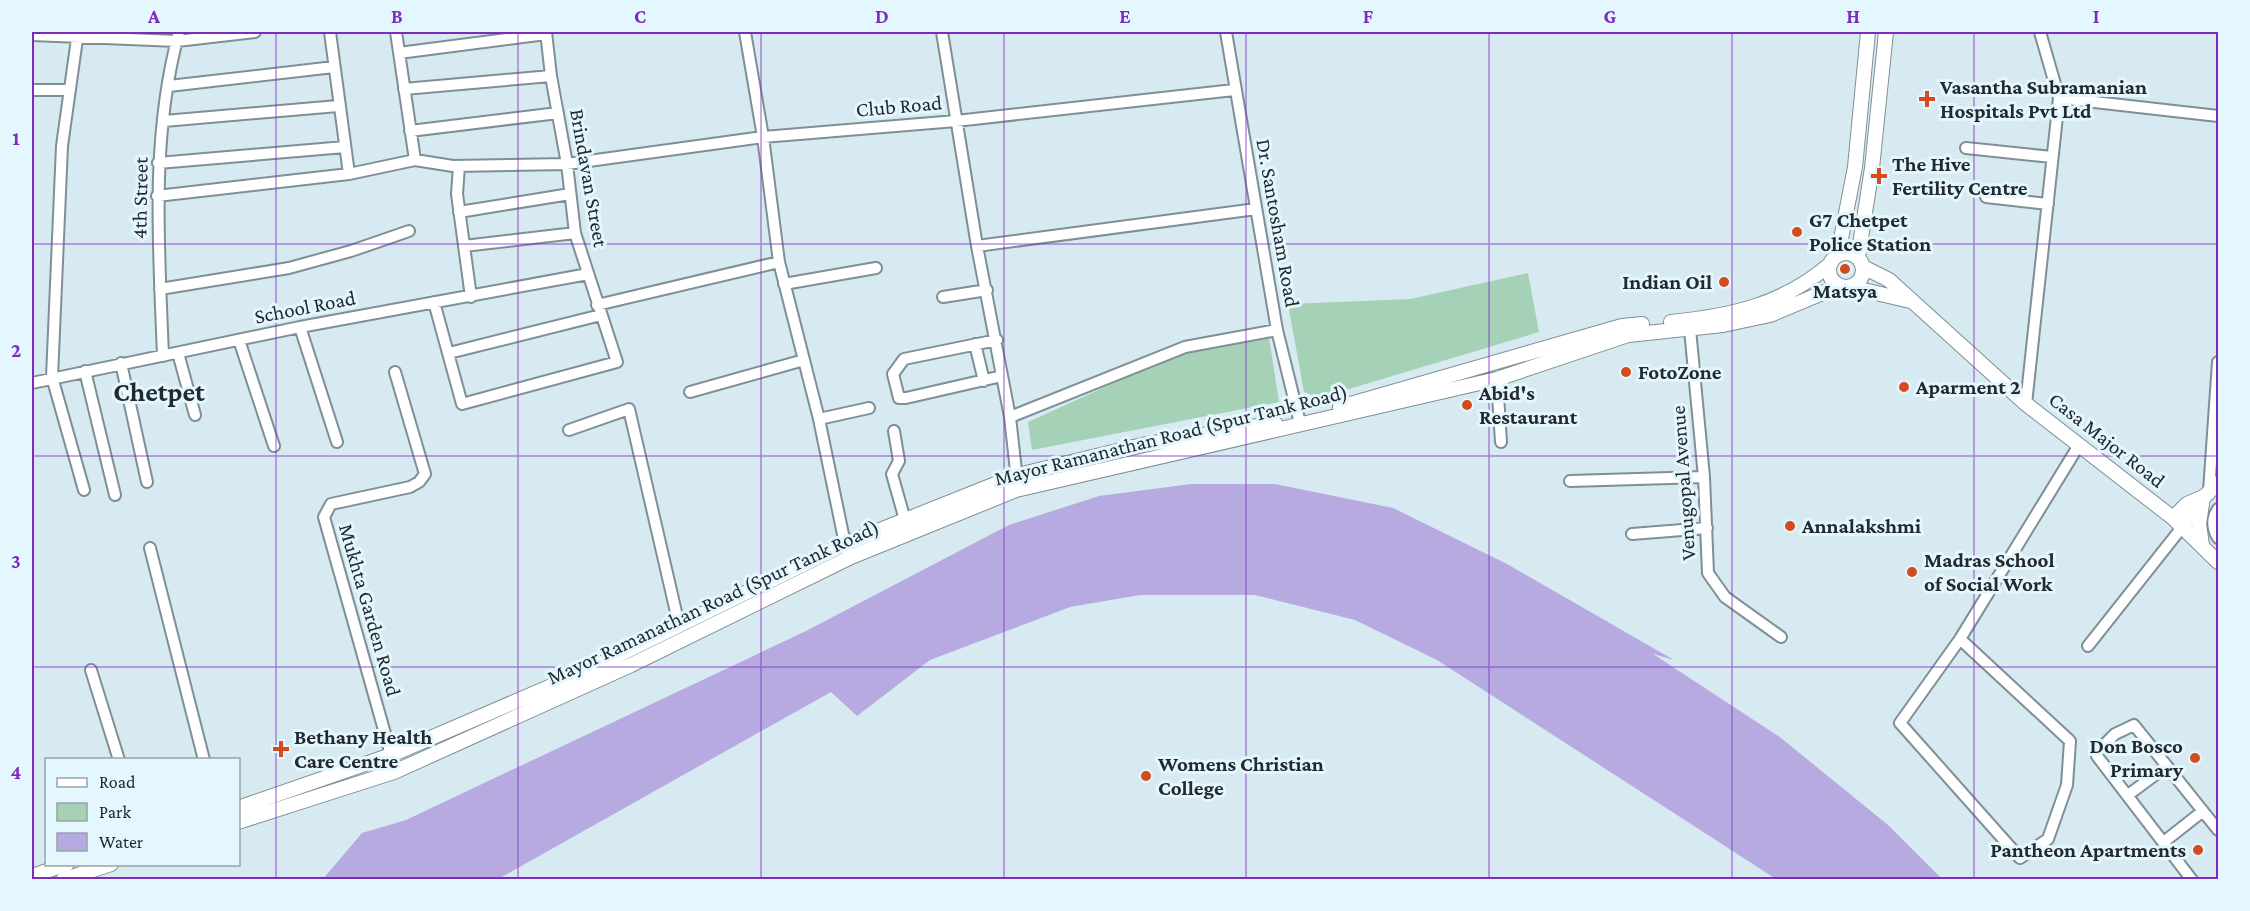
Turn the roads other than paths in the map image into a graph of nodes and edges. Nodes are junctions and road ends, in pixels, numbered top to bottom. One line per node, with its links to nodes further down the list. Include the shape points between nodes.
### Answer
1 (255, 32): 13 (street)
2 (330, 32): 16 (street)
3 (396, 32): 15 (street)
4 (745, 32): 30 (street)
5 (942, 32): 28 (street)
6 (1226, 32): 22 (street, Dr. Santosham Road)
7 (1868, 32): 49 (main road, via 1855,167)
8 (1886, 32): 51 (main road)
9 (2040, 32): 23 (street)
10 (546, 33): 15 (street); 17 (street, Brindavan Street)
11 (49, 34): 12 (street); 14 (street)
12 (32, 35)
13 (178, 36): 14 (street); 18 (street, 4th Street)
14 (78, 39): 21 (street)
15 (399, 53): 19 (street)
16 (334, 67): 18 (street); 24 (street)
17 (551, 76): 19 (street); 25 (street, Brindavan Street)
18 (169, 86): 27 (street, 4th Street)
19 (404, 89): 29 (street)
20 (32, 90): 21 (street)
21 (70, 90): 78 (street, via 62,146)
22 (1234, 90): 28 (street, Club Road); 43 (street, Dr. Santosham Road)
23 (2059, 98): 26 (street); 33 (street)
24 (338, 106): 27 (street); 31 (street)
25 (558, 113): 29 (street); 36 (street, Brindavan Street)
26 (2218, 116)
27 (164, 121): 35 (street, 4th Street)
28 (956, 121): 30 (street, Club Road); 48 (street)
29 (411, 131): 34 (street)
30 (763, 138): 36 (street, Club Road); 50 (street)
31 (345, 147): 35 (street); 38 (street)
32 (1966, 148): 33 (street)
33 (2052, 157): 42 (street)
34 (416, 160): 37 (street, Club Road); 38 (street, Club Road)
35 (158, 163): 40 (street, 4th Street)
36 (567, 164): 37 (street, Club Road); 39 (street, Brindavan Street)
37 (459, 166): 44 (street)
38 (349, 174): 40 (street, Club Road)
39 (570, 194): 44 (street); 46 (street, Brindavan Street)
40 (157, 196): 56 (street, 4th Street)
41 (1986, 197): 42 (street)
42 (2048, 204): 83 (street)
43 (1256, 209): 48 (street); 65 (street, Dr. Santosham Road)
44 (459, 212): 47 (street)
45 (409, 231): 56 (street, via 289,268)
46 (575, 233): 47 (street); 53 (street, Brindavan Street)
47 (464, 246): 58 (street)
48 (977, 246): 57 (street)
49 (1833, 260): 51 (main road, via 1848,252); 55 (main road, via 1829,276); 88 (main road, Mayor Ramanathan Road (Spur Tank Road), via 1786,296 1753,307 1688,320 1622,326)
50 (779, 262): 54 (street); 62 (street)
51 (1861, 262): 55 (main road, via 1859,281); 60 (main road, Casa Major Road, via 1889,280)
52 (876, 268): 54 (street)
53 (588, 274): 58 (street, School Road); 62 (street, Brindavan Street)
54 (784, 284): 72 (street)
55 (1845, 287): 60 (main road); 64 (main road, Mayor Ramanathan Road (Spur Tank Road), via 1770,315)
56 (160, 289): 71 (street, 4th Street)
57 (987, 290): 59 (street); 67 (street)
58 (471, 297): 61 (street, School Road)
59 (943, 297)
60 (1910, 301): 83 (main road, Casa Major Road)
61 (434, 302): 63 (street, School Road); 70 (street)
62 (599, 310): 70 (street); 70 (street, Brindavan Street, via 616,362 462,404)
63 (300, 327): 66 (street, School Road); 91 (street)
64 (1690, 329): 79 (main road, Mayor Ramanathan Road (Spur Tank Road), via 1628,335); 96 (street, Venugopal Avenue)
65 (1277, 330): 86 (street, via 1185,347); 88 (street, Dr. Santosham Road)
66 (238, 340): 69 (street, School Road); 94 (street)
67 (997, 340): 68 (street); 77 (street)
68 (975, 344): 80 (street); 80 (street, via 904,359 893,374 896,391 899,398 914,398)
69 (178, 353): 71 (street, School Road); 85 (street)
70 (449, 354)
71 (163, 356): 74 (street, School Road)
72 (804, 360): 82 (street); 87 (street)
73 (2218, 362): 101 (street)
74 (121, 363): 75 (street, School Road); 98 (street)
75 (85, 371): 78 (street, School Road); 102 (street)
76 (395, 372): 118 (street, Mukhta Garden Road, via 424,474 410,487 331,504 324,517)
77 (1002, 376): 80 (street); 86 (street)
78 (52, 377): 81 (street, School Road); 99 (street)
79 (1497, 379): 92 (street); 100 (main road, Mayor Ramanathan Road (Spur Tank Road))
80 (984, 381)
81 (32, 383)
82 (690, 392)
83 (2026, 404): 93 (main road, Casa Major Road)
84 (869, 408): 87 (street)
85 (195, 415)
86 (1010, 417): 95 (street)
87 (819, 419): 111 (street)
88 (1299, 419): 95 (main road, Mayor Ramanathan Road (Spur Tank Road), via 1142,446)
89 (568, 430): 113 (street, via 629,409)
90 (894, 431): 104 (street, via 899,461 892,474)
91 (337, 442)
92 (1501, 442)
93 (2079, 445): 105 (main road, Casa Major Road); 115 (street)
94 (274, 446)
95 (1018, 475): 100 (street); 104 (main road, Mayor Ramanathan Road (Spur Tank Road))
96 (1704, 477): 97 (street); 106 (street, Venugopal Avenue)
97 (1570, 481)
98 (147, 482)
99 (84, 490)
100 (1016, 490): 111 (main road, Mayor Ramanathan Road (Spur Tank Road))
101 (2211, 490): 105 (main road); 109 (main road, via 2199,512)
102 (115, 495)
103 (2218, 509): 108 (street, via 2213,516)
104 (905, 520): 111 (main road, Mayor Ramanathan Road (Spur Tank Road))
105 (2178, 522): 109 (main road, Casa Major Road); 116 (street)
106 (1707, 528): 107 (street); 114 (street, Venugopal Avenue, via 1708,573 1725,597)
107 (1632, 534)
108 (2218, 538)
109 (2202, 545): 112 (main road, Casa Major Road)
110 (150, 549): 120 (street)
111 (848, 550): 113 (main road, Mayor Ramanathan Road (Spur Tank Road)); 125 (main road, Mayor Ramanathan Road (Spur Tank Road), via 631,665 394,772)
112 (2218, 562)
113 (679, 625): 118 (main road, Mayor Ramanathan Road (Spur Tank Road), via 584,672)
114 (1781, 637)
115 (1960, 639): 115 (street, via 2070,741 2067,785 2049,839 2020,858 1900,723)
116 (2088, 646)
117 (91, 670): 119 (street)
118 (392, 755): 123 (main road, Mayor Ramanathan Road (Spur Tank Road))
119 (119, 758)
120 (204, 758)
121 (2167, 765): 122 (street); 122 (street, via 2134,725 2115,734 2097,756); 124 (street)
122 (2128, 795): 127 (street)
123 (240, 807)
124 (2203, 811): 126 (street); 127 (street)
125 (240, 821)
126 (2218, 830)
127 (2165, 841): 132 (street)
128 (61, 866): 130 (main road)
129 (105, 866): 131 (main road)
130 (32, 876)
131 (63, 879)
132 (2192, 879)

